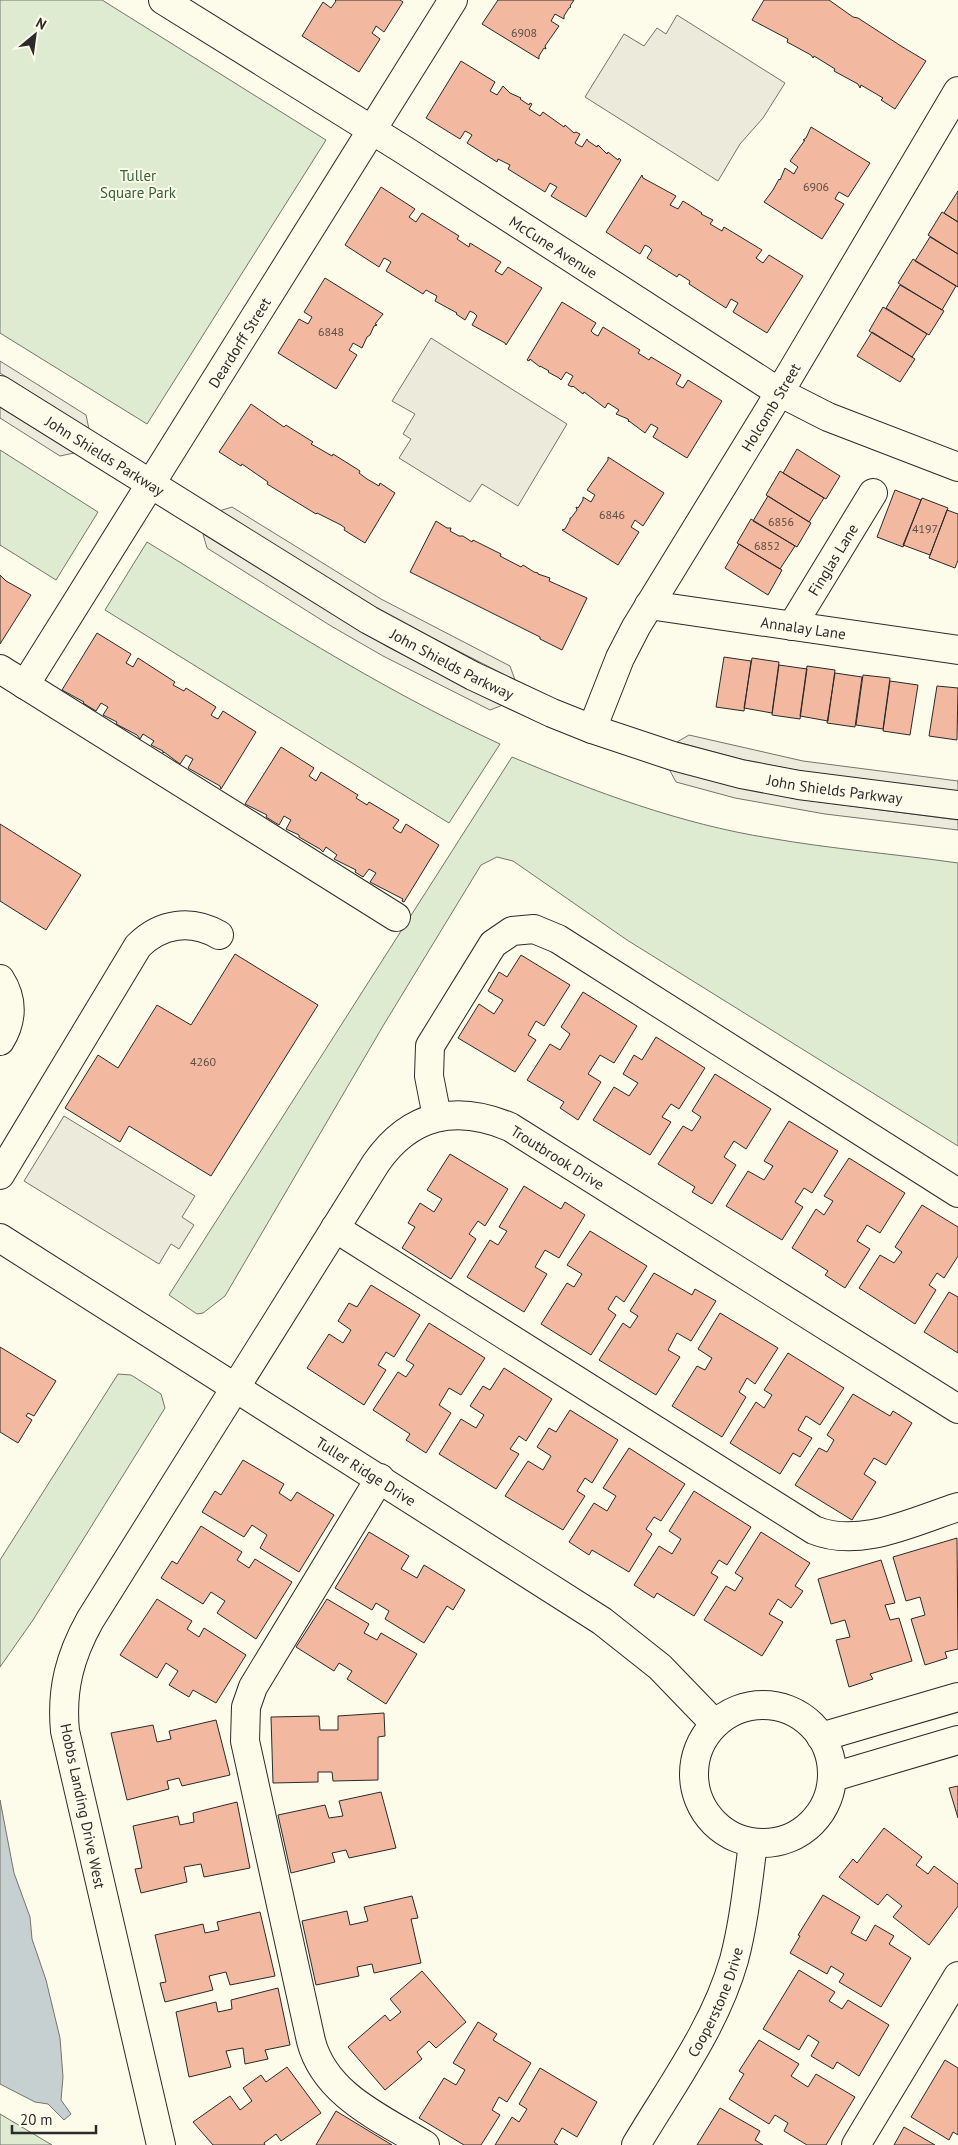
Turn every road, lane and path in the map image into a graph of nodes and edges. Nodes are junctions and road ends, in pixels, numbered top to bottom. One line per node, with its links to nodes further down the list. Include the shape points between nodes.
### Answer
1 (163, 0): 4 (street, McCune Avenue)
2 (453, 0): 4 (street, Deardorff Street)
3 (958, 91): 6 (street, Holcomb Street)
4 (372, 130): 6 (street, McCune Avenue); 8 (street, Deardorff Street)
5 (0, 390): 8 (street, John Shields Parkway)
6 (779, 392): 7 (street, McCune Avenue, via 828,417); 10 (street, Holcomb Street)
7 (958, 467)
8 (150, 484): 14 (street, Deardorff Street); 15 (street, John Shields Parkway, via 386,630 473,676)
9 (873, 493): 11 (street, Finglas Lane)
10 (649, 605): 11 (street, Annalay Lane); 15 (street, Holcomb Street, via 627,642)
11 (792, 626): 12 (street, Annalay Lane)
12 (958, 650)
13 (0, 669): 14 (street)
14 (25, 685): 17 (street)
15 (592, 729): 16 (street, John Shields Parkway, via 673,756 769,780)
16 (958, 805)
17 (396, 917)
18 (219, 935): 22 (street, via 192,925 172,926 153,934 138,946)
19 (0, 979): 20 (street, via 8,994 10,1010)
20 (0, 1041)
21 (437, 1117): 23 (street, via 429,1076 430,1046 492,944 512,931 534,928 558,939); 24 (street, Troutbrook Drive, via 412,1127 386,1149); 27 (street, Troutbrook Drive, via 477,1116 510,1127)
22 (0, 1175)
23 (958, 1193)
24 (335, 1228): 26 (street, Troutbrook Drive); 29 (street, via 814,1530 831,1535 860,1536)
25 (0, 1238): 26 (street, Tuller Ridge Drive)
26 (236, 1386): 28 (street, Tuller Ridge Drive); 37 (street, Hobbs Landing Drive West, via 90,1620 76,1647 64,1689 69,1747)
27 (958, 1409)
28 (380, 1478): 31 (street, Tuller Ridge Drive, via 602,1620 660,1667); 38 (street, via 253,1687 246,1707 246,1741 317,2060 330,2080 351,2099)
29 (958, 1507)
30 (958, 1696): 32 (street)
31 (715, 1724): 32 (street, via 742,1708 774,1705 803,1717); 35 (street, via 702,1741 694,1762 697,1796 714,1823 732,1836)
32 (822, 1737): 34 (street, via 829,1751)
33 (958, 1740): 34 (street)
34 (833, 1777): 35 (street, via 824,1808 807,1828 782,1841)
35 (753, 1843): 39 (street, Cooperstone Drive, via 740,1936 725,1986 700,2038)
36 (958, 1976): 40 (street)
37 (161, 2145)
38 (426, 2145)
39 (636, 2145)
40 (856, 2145)

